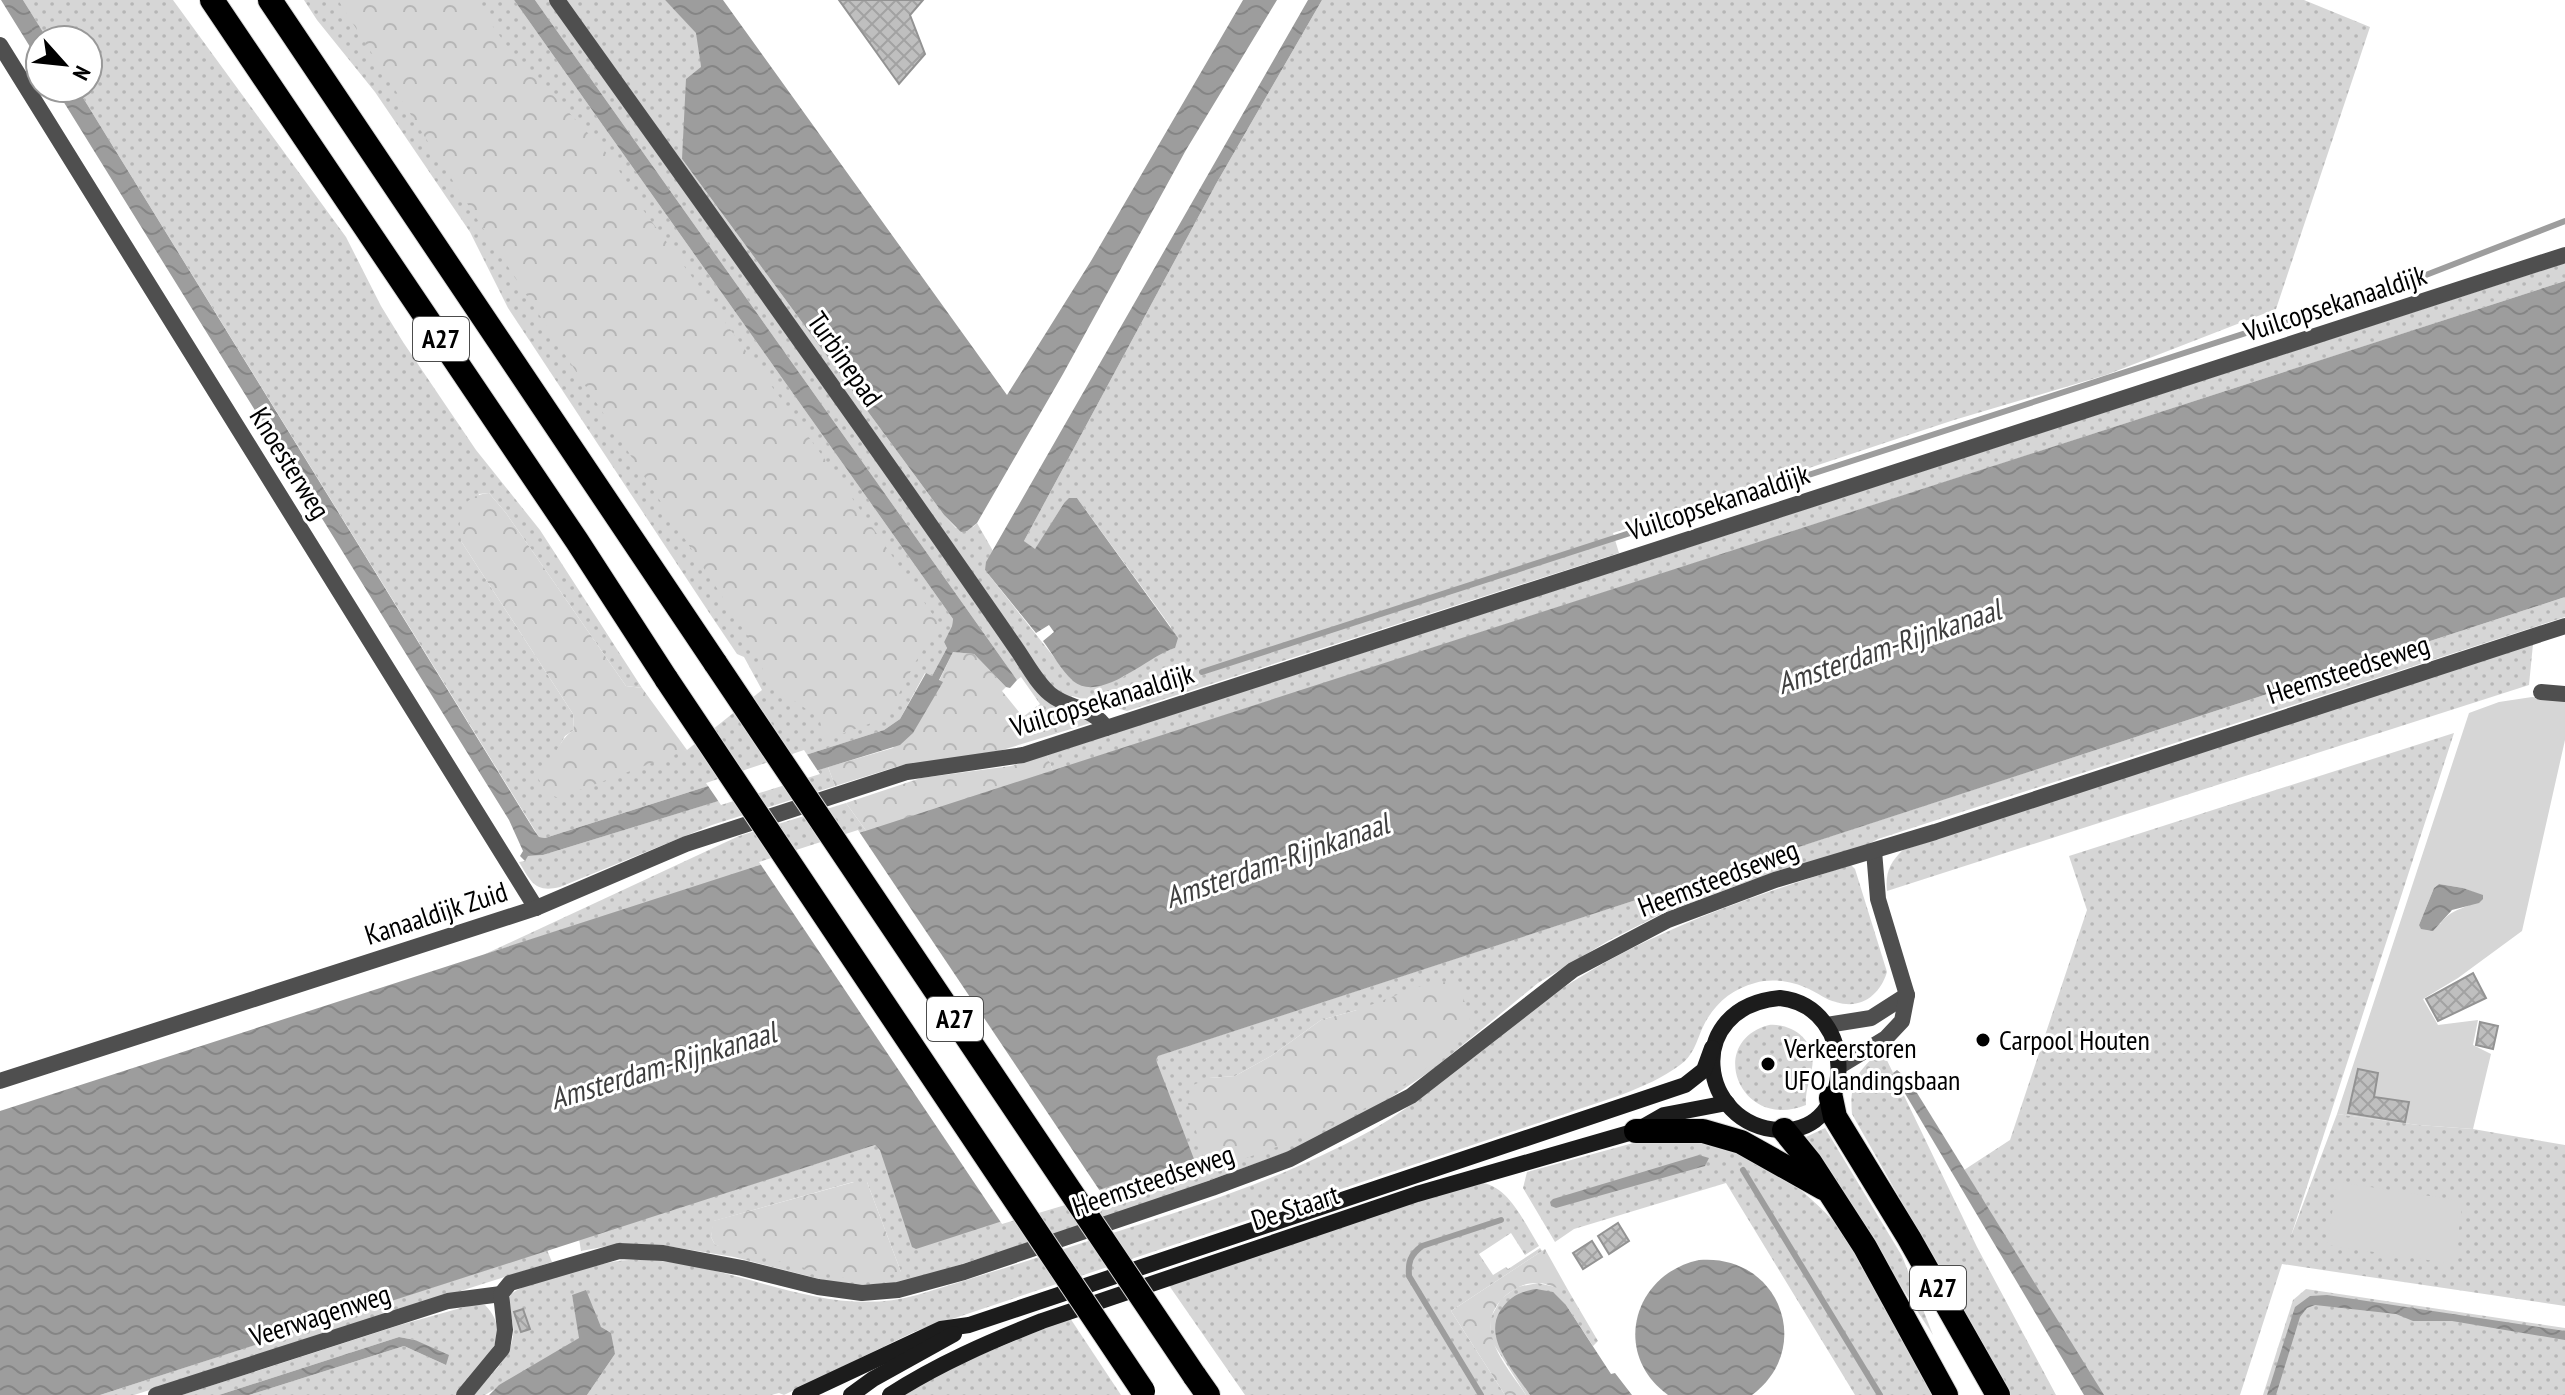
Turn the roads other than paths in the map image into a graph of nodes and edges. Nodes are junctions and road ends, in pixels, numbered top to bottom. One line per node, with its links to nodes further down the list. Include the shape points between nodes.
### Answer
1 (212, 0): 26 (highway, A27, bridge)
2 (270, 0): 25 (highway, A27, bridge)
3 (557, 0): 9 (street, Turbinepad, via 1040,684 1064,704 1101,719)
4 (0, 45): 12 (street, Knoesterweg)
5 (2565, 255): 9 (street, Vuilcopsekanaaldijk)
6 (2565, 626): 11 (street, Heemsteedseweg)
7 (2541, 692): 8 (street)
8 (2565, 694)
9 (1106, 728): 10 (street, Vuilcopsekanaaldijk, via 1023,755)
10 (883, 780): 12 (street, Kanaaldijk Zuid, via 686,844)
11 (1874, 851): 13 (street, via 1878,899); 23 (street, Heemsteedseweg, via 1668,920 1573,970 1411,1096 1290,1159 964,1272 898,1290 862,1293 663,1253 619,1251 510,1283)
12 (536, 908): 17 (street, Kanaaldijk Zuid)
13 (1907, 995): 14 (street, via 1871,1018); 16 (street, via 1902,1021 1886,1038)
14 (1827, 1025): 15 (main road, via 1792,1000 1761,1000 1731,1015); 16 (main road)
15 (1712, 1048): 19 (main road, via 1716,1080); 24 (main road, De Staart, via 1704,1070 1685,1085)
16 (1840, 1066): 18 (main road)
17 (0, 1081)
18 (1831, 1098): 20 (main road, via 1815,1120); 33 (highway, A27, via 1835,1117)
19 (1727, 1103): 20 (main road, via 1751,1124); 21 (main road, De Staart, via 1664,1115)
20 (1784, 1130): 22 (highway, A27)
21 (1636, 1131): 22 (highway, via 1703,1131 1741,1142); 31 (main road, De Staart, via 1417,1194 1042,1321 981,1345)
22 (1829, 1191): 32 (highway, A27)
23 (501, 1294): 27 (street, Veerwagenweg, via 448,1301); 28 (street, via 502,1349)
24 (969, 1325): 29 (main road, De Staart, via 941,1329); 30 (main road, De Staart)
25 (1201, 1385)
26 (1144, 1393)
27 (156, 1395)
28 (464, 1395)
29 (800, 1395)
30 (851, 1395)
31 (890, 1395)
32 (1946, 1395)
33 (1998, 1395)

